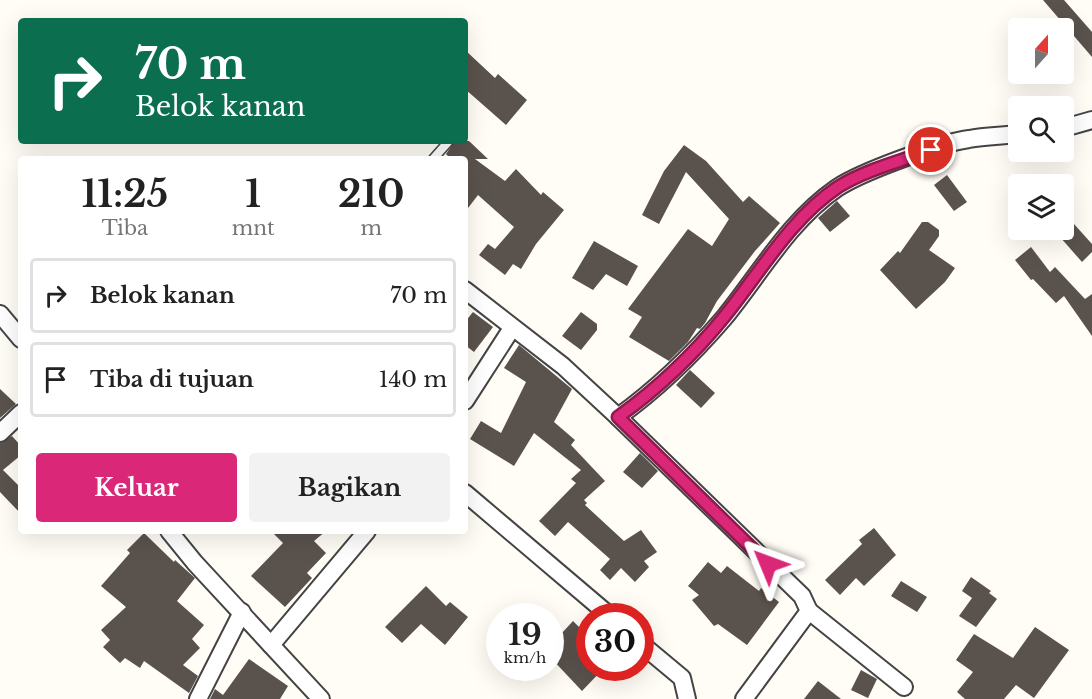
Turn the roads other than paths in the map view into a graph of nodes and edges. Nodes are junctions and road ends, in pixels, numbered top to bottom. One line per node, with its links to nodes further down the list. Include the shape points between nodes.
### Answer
1 (1092, 120): 2 (street)
2 (1074, 125)
3 (1008, 135): 12 (street, via 949,143 839,187 814,207 774,250 724,318 677,368)
4 (446, 144): 5 (lane)
5 (436, 156)
6 (468, 292): 8 (street)
7 (0, 314): 9 (street)
8 (512, 327): 10 (street); 12 (street, via 563,366)
9 (18, 335)
10 (468, 396)
11 (18, 416): 13 (street)
12 (618, 417): 18 (street, via 802,596)
13 (0, 433)
14 (468, 496): 17 (street)
15 (171, 534): 19 (street)
16 (365, 534): 20 (street)
17 (595, 603)
18 (809, 611): 22 (street); 26 (street)
19 (242, 612): 20 (street); 23 (street)
20 (271, 645): 24 (street)
21 (654, 655): 25 (street, via 682,678)
22 (904, 687)
23 (198, 699)
24 (321, 699)
25 (687, 699)
26 (744, 699)

